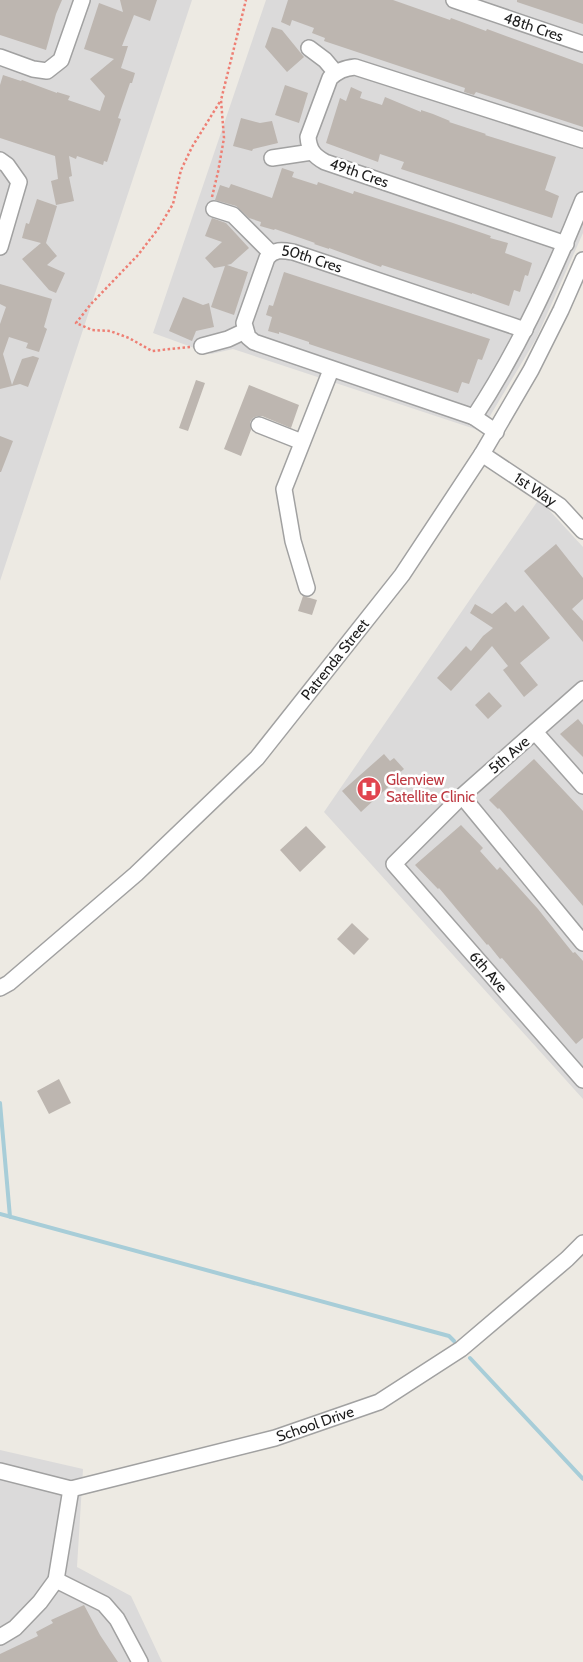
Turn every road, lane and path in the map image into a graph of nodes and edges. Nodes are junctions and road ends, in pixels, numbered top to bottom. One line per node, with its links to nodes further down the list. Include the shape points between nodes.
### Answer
1 (82, 0): 6 (street, via 61,60 47,71)
2 (246, 0): 8 (path)
3 (454, 0): 4 (street, 48th Cres)
4 (583, 44)
5 (309, 48): 7 (street)
6 (0, 57)
7 (336, 73): 9 (street, via 355,67); 10 (street, 49th Cres, via 330,78 308,138)
8 (221, 100): 14 (path, via 224,138 209,205); 21 (path, via 192,147 181,170 173,204 158,229 76,323 92,330 110,331 152,351)
9 (583, 140)
10 (312, 152): 11 (street); 15 (street, 49th Cres, via 325,162)
11 (272, 158)
12 (0, 160): 16 (street, via 20,182)
13 (583, 200): 15 (street)
14 (214, 209): 17 (street, via 233,215)
15 (566, 244): 19 (street)
16 (0, 247)
17 (271, 253): 19 (street, 50th Cres, via 293,252); 20 (street, 50th Cres, via 244,323)
18 (583, 260): 25 (street, Patrenda Street, via 561,310)
19 (525, 330): 23 (street, via 500,378)
20 (245, 331): 21 (street); 22 (street, via 263,347)
21 (202, 346)
22 (331, 370): 23 (street); 26 (street)
23 (474, 417): 25 (street)
24 (259, 425): 26 (street)
25 (496, 432): 27 (street, Patrenda Street)
26 (302, 442): 29 (street, via 284,496)
27 (482, 454): 28 (street, 1st Way, via 560,506); 36 (street, Patrenda Street, via 402,574 257,758 136,874)
28 (583, 531)
29 (307, 588)
30 (583, 689): 31 (street, 5th Ave)
31 (535, 732): 32 (street); 33 (street, 5th Ave)
32 (583, 786)
33 (462, 796): 34 (street, 5th Ave); 35 (street)
34 (394, 864): 37 (street, 6th Ave)
35 (583, 944)
36 (0, 988)
37 (583, 1080)
38 (583, 1243): 40 (street, School Drive, via 461,1349 380,1402 274,1438)
39 (0, 1471): 40 (street, School Drive)
40 (72, 1489): 41 (street)
41 (56, 1580): 42 (street, via 15,1628); 43 (street, via 104,1604 117,1619)
42 (0, 1637)
43 (140, 1662)

